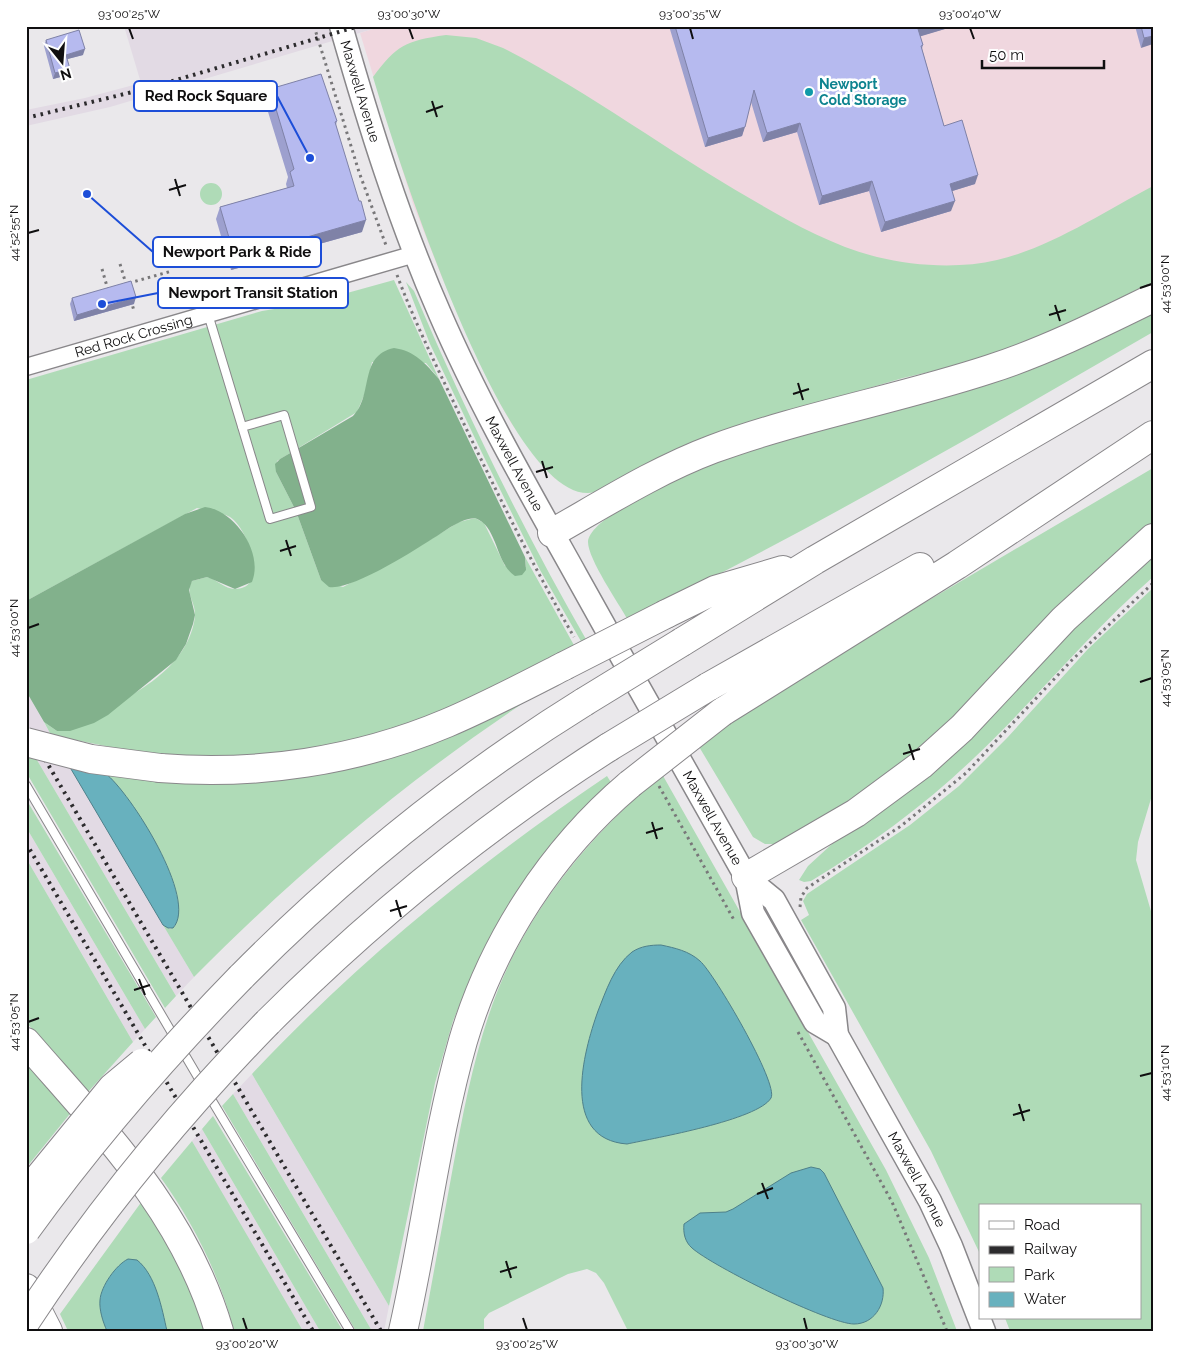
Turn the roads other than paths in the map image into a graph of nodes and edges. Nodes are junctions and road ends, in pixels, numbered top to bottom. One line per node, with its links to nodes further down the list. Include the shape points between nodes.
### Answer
1 (341, 26): 2 (main road, Maxwell Avenue, via 378,151)
2 (415, 254): 4 (street, Red Rock Crossing); 9 (main road, Maxwell Avenue, via 470,378)
3 (1153, 298): 9 (highway, via 1076,335 1006,363 713,449 645,481)
4 (208, 314): 6 (street, Red Rock Crossing); 7 (lane)
5 (1153, 364): 11 (highway)
6 (26, 367)
7 (242, 426): 7 (lane, via 270,519 311,507 284,415)
8 (1153, 435): 21 (highway, bridge, via 609,746 507,816 425,879 362,933 268,1022 203,1090 86,1235); 22 (highway, bridge, via 957,565 722,712 630,784 589,822 543,879 512,926 466,1033 450,1090)
9 (552, 533): 14 (main road, Maxwell Avenue)
10 (1153, 538): 14 (highway, via 1064,619 962,728 921,765 856,813)
11 (815, 560): 12 (highway, bridge, via 715,590 446,724 360,752 301,764 216,770 160,768 91,759); 15 (highway, bridge, via 584,702 492,763 406,828 305,915)
12 (26, 742)
13 (26, 785): 25 (lane)
14 (746, 877): 20 (main road, Maxwell Avenue, via 774,900 834,1008 838,1035 930,1201)
15 (241, 976): 17 (highway, bridge, via 112,1088); 18 (highway, bridge, via 116,1114)
16 (26, 1042): 24 (highway, via 158,1200 190,1253)
17 (26, 1193)
18 (26, 1230)
19 (26, 1288): 23 (highway)
20 (979, 1318)
21 (26, 1321)
22 (405, 1325)
23 (48, 1331)
24 (219, 1331)
25 (350, 1331)

